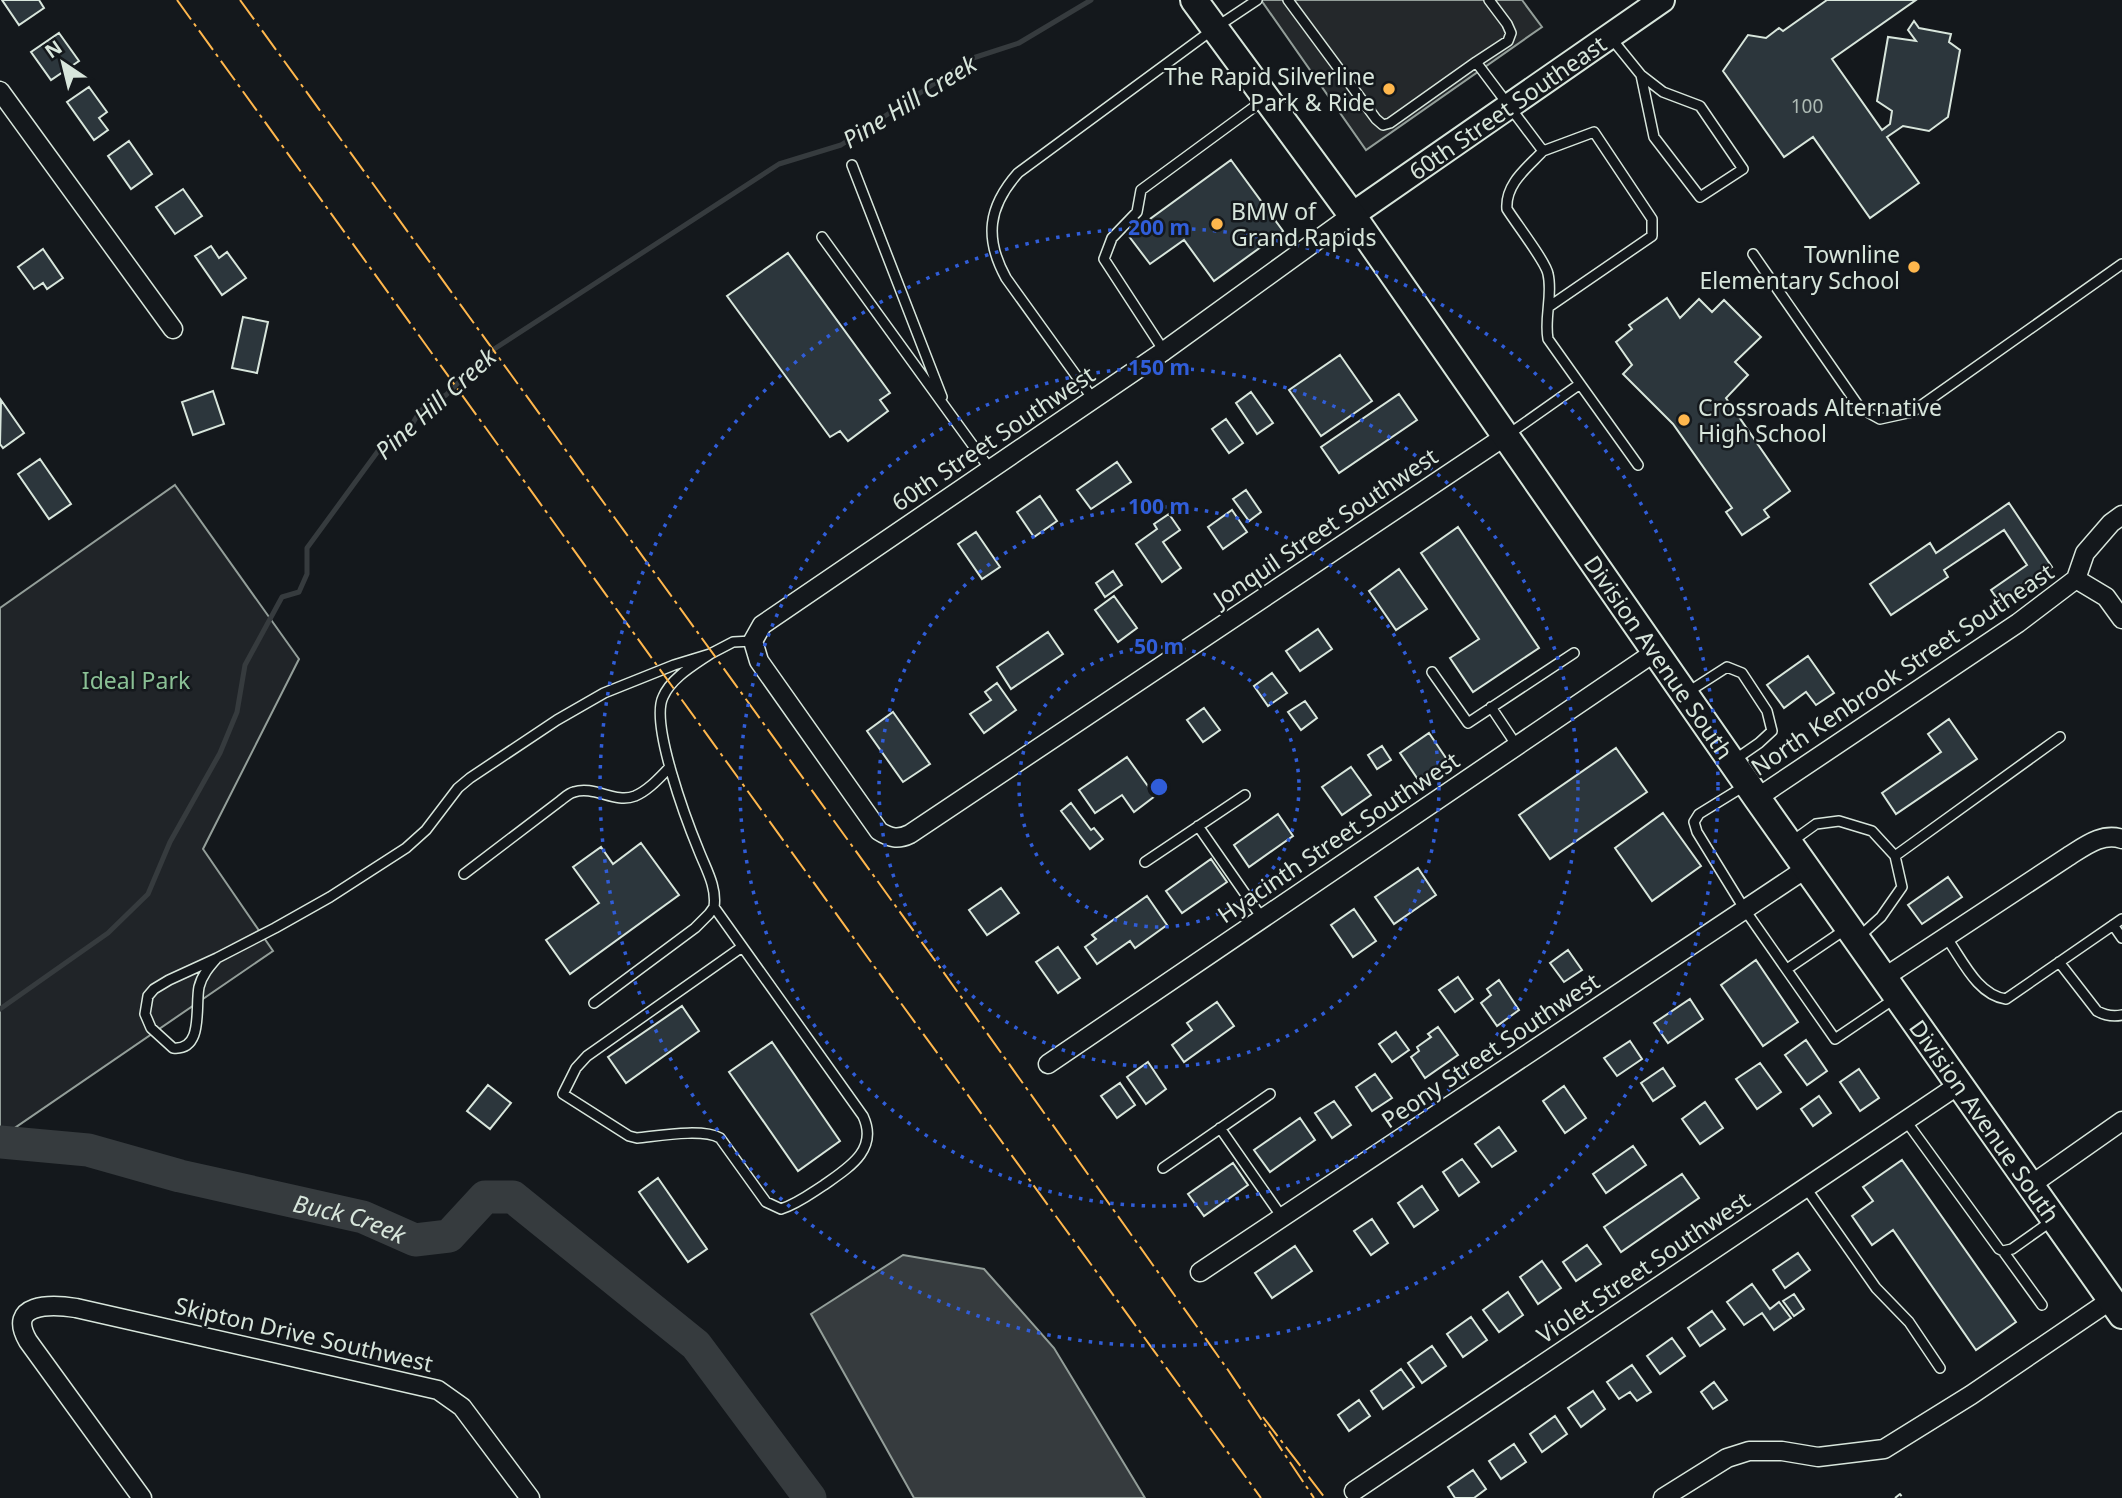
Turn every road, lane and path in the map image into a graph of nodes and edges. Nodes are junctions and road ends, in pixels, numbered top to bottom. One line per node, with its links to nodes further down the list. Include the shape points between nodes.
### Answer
1 (1194, 0): 6 (main road, Division Avenue South)
2 (1257, 0): 6 (lane)
3 (1288, 0): 8 (lane, via 1383,125)
4 (1489, 0): 8 (lane, via 1511,33 1508,41)
5 (1662, 0): 7 (main road, 60th Street Southeast)
6 (1215, 28): 11 (main road, Division Avenue South); 23 (lane, via 1018,173 997,204 992,222 997,261)
7 (1610, 36): 9 (lane); 12 (main road, 60th Street Southeast)
8 (1476, 62): 12 (lane)
9 (1641, 75): 9 (lane, via 1663,92 1700,106 1743,169 1700,197 1654,137)
10 (0, 91): 20 (street)
11 (1266, 98): 15 (main road, Division Avenue South); 21 (lane, via 1141,190 1137,212 1112,237 1104,259)
12 (1509, 106): 13 (lane); 15 (main road, 60th Street Southeast)
13 (1543, 151): 19 (lane, via 1510,187 1506,199 1507,209 1548,272); 19 (lane, via 1594,132 1653,219 1651,236)
14 (852, 165): 24 (lane)
15 (1352, 215): 21 (street, 60th Street Southwest); 25 (main road, Division Avenue South)
16 (822, 237): 24 (lane)
17 (1753, 254): 18 (lane, via 1860,408 1880,419 1912,412)
18 (2122, 264)
19 (1549, 306): 22 (lane, via 1548,339)
20 (173, 329)
21 (1164, 351): 23 (street, 60th Street Southwest)
22 (1580, 384): 25 (lane); 26 (lane)
23 (1093, 399): 27 (street, 60th Street Southwest)
24 (946, 408): 27 (lane)
25 (1504, 437): 31 (street, Jonquil Street Southwest, via 900,838 879,831 759,661); 32 (main road, Division Avenue South)
26 (1638, 465)
27 (990, 469): 31 (street, 60th Street Southwest, via 762,625)
28 (2122, 514): 29 (street, North Kenbrook Street Southeast, via 2085,553)
29 (2076, 579): 30 (street, via 2106,597); 42 (street, North Kenbrook Street Southeast, via 2018,623)
30 (2122, 619)
31 (753, 641): 34 (lane, via 733,642)
32 (1655, 652): 36 (main road, Division Avenue South); 39 (street, Hyacinth Street Southwest)
33 (1574, 653): 37 (lane)
34 (710, 654): 41 (lane, via 663,695 660,713); 59 (lane, via 631,681 581,705 470,778 406,848 330,897)
35 (1432, 672): 37 (lane, via 1468,723)
36 (1685, 695): 40 (main road, Division Avenue South); 40 (lane, via 1727,667 1742,673 1767,710 1772,731)
37 (1491, 707): 39 (lane)
38 (2060, 737): 47 (lane)
39 (1517, 746): 53 (street, Hyacinth Street Southwest)
40 (1732, 762): 42 (main road, Division Avenue South)
41 (670, 767): 50 (lane, via 646,789 629,797 575,791); 51 (lane, via 712,882)
42 (1752, 791): 46 (main road, Division Avenue South); 52 (lane, via 1699,814 1694,822)
43 (1245, 795): 44 (lane)
44 (1198, 826): 48 (lane); 53 (lane)
45 (2122, 839): 56 (street, via 2113,836 2095,841)
46 (1789, 844): 47 (lane, via 1816,824 1839,821 1872,831); 49 (main road, Division Avenue South)
47 (1895, 856): 55 (lane, via 1902,887 1881,917)
48 (1145, 862)
49 (1807, 868): 52 (street, Peony Street Southwest); 55 (main road, Division Avenue South)
50 (464, 874)
51 (714, 907): 58 (lane); 63 (lane, via 695,928)
52 (1745, 910): 61 (lane); 74 (street, Peony Street Southwest)
53 (1262, 918): 65 (street, Hyacinth Street Southwest)
54 (2118, 922): 57 (lane); 60 (lane)
55 (1854, 933): 61 (lane); 62 (main road, Division Avenue South)
56 (1946, 937): 60 (lane, via 1980,985 1996,998 2006,999); 62 (street)
57 (2122, 938)
58 (742, 947): 58 (lane, via 867,1124 866,1142 858,1159 797,1203 781,1209 766,1202 720,1138 629,1136 563,1094 587,1056)
59 (217, 958): 59 (lane, via 201,979 195,1035 181,1048 173,1048 148,1022 148,996 169,979)
60 (2059, 962): 64 (lane, via 2097,1011 2114,1017)
61 (1787, 969): 62 (lane, via 1835,1039)
62 (1891, 987): 66 (main road, Division Avenue South)
63 (594, 1003)
64 (2122, 1014)
65 (1048, 1064)
66 (1960, 1084): 68 (street, Violet Street Southwest); 72 (main road, Division Avenue South)
67 (1270, 1094): 70 (lane)
68 (1906, 1121): 73 (street, Violet Street Southwest); 76 (lane)
69 (2122, 1121): 72 (street)
70 (1220, 1128): 71 (lane); 74 (lane)
71 (1163, 1168)
72 (2031, 1185): 75 (main road, Division Avenue South)
73 (1805, 1188): 80 (lane); 81 (street, Violet Street Southwest)
74 (1282, 1217): 77 (street, Peony Street Southwest)
75 (2055, 1219): 76 (lane); 79 (main road, Division Avenue South)
76 (2003, 1251): 78 (lane)
77 (1200, 1272)
78 (2042, 1305)
79 (2117, 1307): 84 (street, via 1884,1449 1818,1457 1749,1451 1727,1458)
80 (1940, 1368)
81 (1354, 1491)
82 (142, 1498): 83 (street, Skipton Drive Southwest, via 22,1331 22,1319 36,1308 65,1306 438,1390 462,1407)
83 (530, 1498)
84 (1663, 1498)

